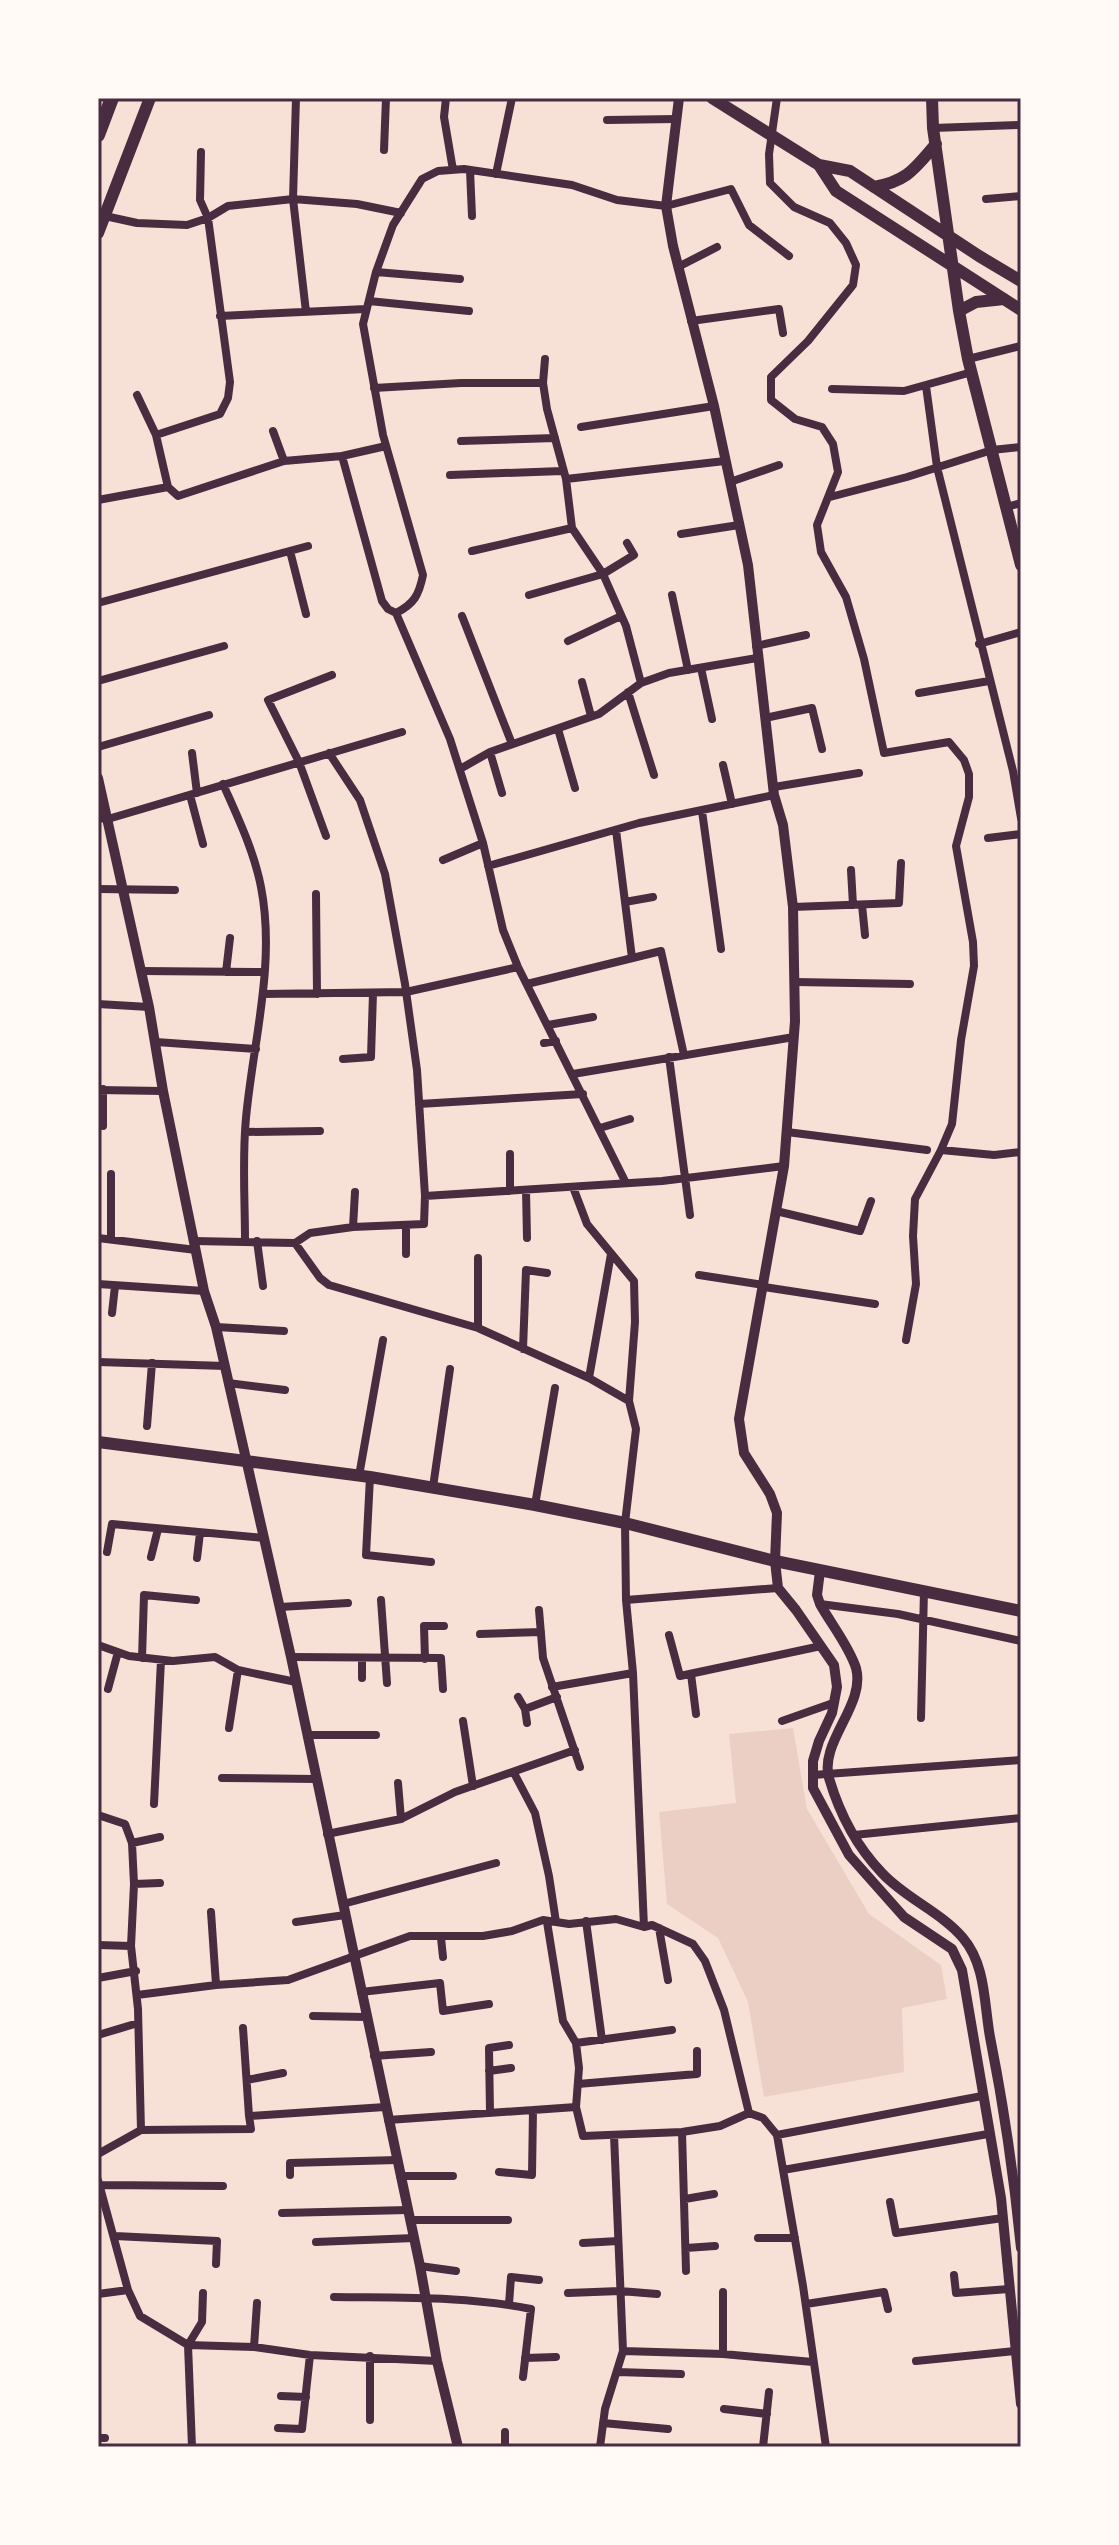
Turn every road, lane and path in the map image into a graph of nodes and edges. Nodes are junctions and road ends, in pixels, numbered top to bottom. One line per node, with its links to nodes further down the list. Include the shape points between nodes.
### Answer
1 (150, 98): 30 (main road)
2 (296, 98): 26 (street)
3 (386, 98): 18 (street)
4 (446, 98): 21 (street)
5 (512, 98): 23 (street)
6 (679, 98): 11 (street)
7 (712, 98): 15 (main road)
8 (777, 98): 15 (street)
9 (932, 98): 14 (main road)
10 (112, 102): 16 (highway)
11 (676, 119): 12 (street); 28 (street)
12 (607, 120)
13 (1021, 125): 14 (street)
14 (933, 128): 17 (main road)
15 (770, 134): 20 (main road); 78 (street, via 770,183 794,207 830,223 856,265 853,285 771,377 771,400 795,419 822,427 833,444 838,472)
16 (98, 135)
17 (936, 144): 24 (main road, via 909,176); 34 (main road)
18 (384, 150)
19 (201, 152): 32 (street, via 200,200)
20 (819, 165): 24 (main road, via 850,171); 38 (main road, via 836,191)
21 (453, 170): 22 (street); 29 (street, via 422,179)
22 (470, 170): 23 (street); 31 (street)
23 (496, 174): 28 (street)
24 (874, 187): 34 (main road)
25 (1021, 196): 27 (street)
26 (293, 199): 29 (street); 32 (street, via 228,206); 47 (street)
27 (986, 199)
28 (666, 206): 36 (street, via 731,189 749,225); 37 (street)
29 (401, 213): 39 (street)
30 (105, 216): 32 (street, via 187,225); 33 (main road)
31 (472, 216)
32 (208, 218): 48 (street)
33 (98, 233)
34 (948, 235): 38 (main road); 41 (main road)
35 (717, 247): 37 (street)
36 (789, 256)
37 (678, 267): 49 (street)
38 (953, 267): 42 (main road); 46 (main road)
39 (376, 272): 40 (street); 43 (street)
40 (460, 279)
41 (1021, 281)
42 (1004, 299): 44 (main road); 46 (main road, via 976,302)
43 (367, 305): 45 (street); 47 (street); 57 (street, via 363,324)
44 (1021, 310)
45 (469, 311)
46 (959, 311): 53 (main road)
47 (306, 312): 48 (street)
48 (220, 316): 63 (street, via 230,382 220,414)
49 (691, 321): 50 (street, via 779,309); 60 (street)
50 (783, 333)
51 (1021, 346): 53 (street)
52 (545, 359): 55 (street)
53 (968, 359): 54 (main road)
54 (972, 372): 56 (street); 68 (main road)
55 (543, 383): 57 (street); 64 (street)
56 (926, 386): 58 (street, via 904,391); 73 (street)
57 (374, 388): 66 (street)
58 (832, 389)
59 (137, 395): 63 (street)
60 (714, 406): 61 (street); 71 (street)
61 (581, 427)
62 (273, 431): 70 (street)
63 (156, 435): 77 (street)
64 (555, 438): 65 (street); 75 (street)
65 (461, 441)
66 (386, 446): 69 (street); 94 (street, via 423,575 412,605)
67 (1021, 447): 68 (street)
68 (992, 450): 73 (street); 81 (main road)
69 (342, 456): 70 (street); 94 (street, via 382,601)
70 (284, 461): 77 (street, via 178,496)
71 (725, 461): 75 (street); 76 (street)
72 (779, 465): 76 (street)
73 (937, 467): 78 (street); 101 (street)
74 (450, 475): 75 (street)
75 (564, 475): 83 (street)
76 (730, 482): 82 (street)
77 (168, 487): 79 (street)
78 (830, 497): 199 (street, via 817,525 821,552 846,597 884,753 949,742 969,774 969,797 956,846 974,966 952,1124)
79 (98, 500)
80 (1021, 503): 81 (street)
81 (1006, 507): 89 (main road)
82 (739, 525): 84 (street); 103 (street)
83 (572, 528): 88 (street); 90 (street)
84 (681, 534)
85 (627, 543): 90 (street, via 634,555)
86 (308, 546): 87 (street)
87 (290, 551): 93 (street); 95 (street)
88 (472, 551)
89 (1021, 565)
90 (603, 574): 91 (street); 97 (street)
91 (529, 595)
92 (672, 595): 106 (street)
93 (98, 603)
94 (396, 613): 128 (street)
95 (306, 614)
96 (462, 616): 120 (street)
97 (621, 616): 100 (street); 111 (street)
98 (1021, 632): 101 (street)
99 (806, 635): 103 (street)
100 (568, 641)
101 (979, 644): 109 (street)
102 (224, 646): 108 (street)
103 (756, 646): 104 (street)
104 (757, 658): 105 (street); 116 (street)
105 (701, 668): 106 (street); 117 (street)
106 (688, 670): 111 (street)
107 (332, 675): 126 (street, via 268,700)
108 (98, 681)
109 (989, 681): 113 (street); 137 (street)
110 (582, 682): 115 (street)
111 (641, 683): 112 (street)
112 (628, 692): 115 (street); 130 (street)
113 (919, 693)
114 (209, 715): 121 (street)
115 (591, 716): 118 (street)
116 (765, 718): 122 (street, via 812,708); 134 (street)
117 (712, 719)
118 (558, 729): 120 (street); 133 (street)
119 (402, 732): 125 (street)
120 (512, 744): 123 (street)
121 (98, 747)
122 (822, 749)
123 (490, 752): 128 (street); 135 (street)
124 (192, 753): 136 (street)
125 (329, 753): 126 (street); 171 (street, via 360,800 385,874)
126 (299, 762): 132 (street); 144 (street)
127 (723, 765): 138 (street)
128 (460, 769): 146 (street)
129 (859, 773): 134 (street)
130 (654, 775)
131 (98, 778): 140 (street)
132 (223, 784): 136 (street); 167 (street, via 247,837 261,887 267,932)
133 (575, 788)
134 (774, 791): 138 (street); 159 (street)
135 (502, 793)
136 (194, 794): 140 (street); 147 (street)
137 (1019, 795): 141 (street)
138 (732, 804): 139 (street)
139 (702, 811): 142 (street); 162 (street)
140 (103, 818): 153 (street)
141 (1021, 818)
142 (616, 830): 150 (street); 157 (street)
143 (1021, 834): 145 (street)
144 (326, 836)
145 (988, 838)
146 (483, 843): 148 (street); 150 (street)
147 (203, 844)
148 (443, 860)
149 (901, 863): 158 (street, via 899,903)
150 (488, 866): 164 (street)
151 (851, 870): 158 (street)
152 (98, 889): 153 (street)
153 (122, 890): 154 (street); 165 (street)
154 (175, 890)
155 (316, 894): 174 (street)
156 (653, 897): 157 (street)
157 (625, 902): 163 (street)
158 (857, 905): 159 (street); 160 (street)
159 (793, 907): 168 (street)
160 (865, 935)
161 (230, 938): 166 (street)
162 (721, 949)
163 (632, 958): 169 (street); 184 (street, via 661,951)
164 (518, 967): 169 (street); 171 (street)
165 (141, 971): 166 (street); 176 (street)
166 (226, 972): 167 (street)
167 (263, 972): 173 (street)
168 (795, 982): 170 (street); 179 (street)
169 (527, 984): 178 (street)
170 (910, 984)
171 (406, 992): 172 (street); 191 (street)
172 (373, 993): 174 (street); 186 (street, via 371,1057)
173 (263, 994): 174 (street); 183 (street)
174 (317, 994)
175 (98, 1004): 176 (street)
176 (149, 1007): 181 (street)
177 (593, 1017): 178 (street)
178 (548, 1025): 180 (street)
179 (794, 1037): 184 (street); 197 (street)
180 (556, 1041): 182 (street); 187 (street)
181 (156, 1042): 183 (street); 189 (street)
182 (544, 1043)
183 (256, 1049): 196 (street)
184 (684, 1055): 185 (street)
185 (669, 1057): 187 (street); 204 (street)
186 (343, 1059)
187 (573, 1074): 190 (street)
188 (100, 1090): 189 (street); 193 (street)
189 (163, 1091): 222 (street)
190 (583, 1094): 191 (street); 194 (street)
191 (419, 1104): 210 (street)
192 (630, 1119): 194 (street)
193 (103, 1126)
194 (600, 1128): 205 (street)
195 (320, 1131): 196 (street)
196 (246, 1132): 219 (street)
197 (787, 1132): 198 (street); 202 (street)
198 (927, 1150)
199 (941, 1150): 200 (street); 239 (street, via 915,1199 916,1284)
200 (1021, 1152)
201 (510, 1154): 208 (street)
202 (784, 1166): 204 (street); 212 (street)
203 (111, 1174): 218 (street)
204 (687, 1178): 205 (street); 213 (street)
205 (626, 1183): 206 (street)
206 (573, 1187): 207 (street); 224 (street, via 587,1224)
207 (526, 1190): 208 (street); 217 (street)
208 (510, 1191): 210 (street)
209 (355, 1192): 215 (street)
210 (425, 1196): 214 (street, via 424,1224)
211 (871, 1201): 212 (street, via 860,1231)
212 (776, 1211): 231 (street)
213 (690, 1215)
214 (406, 1226): 215 (street); 223 (street)
215 (353, 1227): 221 (street, via 310,1233)
216 (98, 1238): 218 (street)
217 (527, 1238)
218 (111, 1239): 222 (street)
219 (245, 1240): 220 (street); 222 (street)
220 (257, 1241): 221 (street); 230 (street)
221 (295, 1243): 236 (street, via 329,1285)
222 (195, 1245): 232 (street)
223 (406, 1254)
224 (611, 1254): 245 (street); 249 (street, via 634,1281)
225 (478, 1258): 236 (street)
226 (547, 1273): 240 (street, via 526,1270)
227 (699, 1275): 231 (street)
228 (98, 1284): 229 (street)
229 (115, 1286): 232 (street); 234 (street)
230 (263, 1286)
231 (764, 1286): 233 (street); 263 (street, via 739,1419 744,1453 777,1513)
232 (204, 1291): 235 (street)
233 (875, 1304)
234 (112, 1313)
235 (216, 1327): 237 (street); 243 (street)
236 (478, 1328): 240 (street)
237 (284, 1331)
238 (383, 1340): 253 (street)
239 (906, 1340)
240 (523, 1349): 245 (street)
241 (98, 1362): 242 (street)
242 (152, 1363): 243 (street); 250 (street)
243 (225, 1366): 246 (street)
244 (450, 1369): 254 (street)
245 (589, 1378): 249 (street)
246 (228, 1383): 248 (street); 252 (street)
247 (555, 1388): 255 (street)
248 (285, 1390)
249 (629, 1401): 256 (street, via 636,1429)
250 (147, 1426)
251 (98, 1442): 252 (main road)
252 (245, 1460): 253 (main road); 259 (street)
253 (364, 1476): 254 (main road); 264 (street, via 366,1555)
254 (433, 1487): 255 (main road)
255 (535, 1505): 256 (main road)
256 (625, 1523): 263 (main road); 270 (street)
257 (158, 1529): 258 (street); 260 (street, via 112,1524); 261 (street)
258 (200, 1533): 259 (street); 262 (street)
259 (264, 1538): 273 (street)
260 (107, 1552)
261 (151, 1557)
262 (197, 1558)
263 (775, 1561): 265 (main road); 266 (street)
264 (431, 1562)
265 (820, 1571): 267 (main road); 272 (street)
266 (778, 1588): 270 (street); 276 (street)
267 (924, 1590): 275 (main road); 277 (street)
268 (196, 1600): 287 (street, via 144,1595)
269 (381, 1600): 288 (street)
270 (626, 1600): 293 (street)
271 (348, 1603): 273 (street)
272 (820, 1604): 276 (street); 277 (street); 317 (street, via 856,1669 856,1692 833,1744)
273 (280, 1607): 286 (street)
274 (539, 1610): 279 (street)
275 (1021, 1611)
276 (801, 1617): 284 (street)
277 (922, 1619): 282 (street); 306 (street)
278 (444, 1626): 290 (street, via 424,1626)
279 (541, 1632): 280 (street); 298 (street)
280 (480, 1634)
281 (669, 1635): 294 (street, via 680,1676)
282 (1021, 1641)
283 (98, 1645): 285 (street)
284 (821, 1646): 294 (street); 303 (street, via 834,1665)
285 (118, 1652): 287 (street); 299 (street)
286 (291, 1657): 289 (street); 296 (street)
287 (142, 1658): 291 (street)
288 (384, 1658): 289 (street); 290 (street); 297 (street)
289 (362, 1659): 295 (street)
290 (425, 1659): 300 (street, via 441,1658)
291 (161, 1660): 292 (street, via 215,1657); 323 (street)
292 (238, 1670): 296 (street); 310 (street)
293 (633, 1673): 298 (street); 339 (street)
294 (691, 1674): 305 (street)
295 (362, 1678)
296 (296, 1682): 311 (street)
297 (387, 1683)
298 (552, 1687): 302 (street)
299 (108, 1689)
300 (443, 1689)
301 (518, 1697): 304 (street)
302 (557, 1697): 304 (street); 313 (street)
303 (833, 1703): 308 (street); 318 (street)
304 (525, 1709): 309 (street)
305 (696, 1714)
306 (921, 1718)
307 (463, 1721): 322 (street)
308 (782, 1721)
309 (527, 1723)
310 (229, 1728)
311 (307, 1735): 312 (street); 320 (street)
312 (376, 1735)
313 (575, 1750): 315 (street); 316 (street)
314 (1021, 1760): 317 (street)
315 (580, 1767)
316 (514, 1773): 322 (street); 338 (street, via 535,1813 549,1876)
317 (828, 1774): 318 (street); 328 (street)
318 (813, 1775): 370 (street, via 813,1788 849,1855 904,1917 952,1949 962,1970)
319 (222, 1778): 320 (street)
320 (315, 1779): 327 (street)
321 (398, 1783): 326 (street)
322 (473, 1786): 326 (street)
323 (154, 1804)
324 (98, 1815): 330 (street, via 125,1824)
325 (1021, 1818): 328 (street)
326 (401, 1819): 327 (street)
327 (327, 1834): 334 (street)
328 (854, 1835): 408 (street, via 882,1874 963,1939 973,1956 985,1993)
329 (160, 1837): 330 (street)
330 (132, 1843): 333 (street)
331 (496, 1863): 334 (street)
332 (160, 1883): 333 (street)
333 (134, 1884): 343 (street)
334 (344, 1910): 337 (street); 345 (street)
335 (211, 1912): 349 (street)
336 (586, 1921): 338 (street); 339 (street, via 616,1919); 359 (street)
337 (296, 1922)
338 (552, 1922): 341 (street, via 483,1936); 360 (street, via 563,2021)
339 (644, 1927): 340 (street)
340 (659, 1928): 348 (street); 375 (street, via 693,1944 705,1961 724,2010)
341 (441, 1938): 344 (street); 345 (street, via 410,1936)
342 (98, 1945): 343 (street)
343 (131, 1946): 346 (street)
344 (443, 1957)
345 (354, 1958): 349 (street, via 288,1980); 350 (street)
346 (136, 1971): 347 (street); 351 (street)
347 (98, 1978)
348 (668, 1980)
349 (216, 1985): 351 (street)
350 (361, 1992): 352 (street, via 440,1983 443,2011); 354 (street)
351 (137, 1995): 355 (street)
352 (489, 2004)
353 (313, 2016): 354 (street)
354 (366, 2017): 364 (street)
355 (138, 2023): 358 (street); 378 (street)
356 (243, 2028): 368 (street)
357 (672, 2030): 359 (street)
358 (98, 2035)
359 (602, 2040): 360 (street)
360 (576, 2043): 369 (street)
361 (509, 2045): 366 (street, via 489,2048)
362 (697, 2051): 369 (street, via 697,2074)
363 (431, 2052): 364 (street)
364 (374, 2056): 371 (street)
365 (511, 2068): 366 (street)
366 (489, 2071): 374 (street)
367 (283, 2073): 368 (street)
368 (247, 2080): 376 (street)
369 (578, 2084): 372 (street)
370 (982, 2096): 380 (street); 382 (street)
371 (385, 2107): 376 (street); 377 (street)
372 (576, 2107): 373 (street); 381 (street, via 583,2136)
373 (533, 2110): 374 (street); 386 (street, via 532,2175)
374 (490, 2113): 377 (street)
375 (749, 2113): 379 (street, via 720,2126); 382 (street, via 763,2118)
376 (249, 2116): 378 (street, via 251,2129)
377 (388, 2120): 384 (street)
378 (141, 2130): 383 (street)
379 (682, 2132): 381 (street); 393 (street)
380 (988, 2134): 385 (street); 397 (street)
381 (614, 2135): 403 (street)
382 (777, 2135): 385 (street)
383 (98, 2154)
384 (397, 2160): 387 (street, via 290,2163); 388 (street)
385 (783, 2170): 402 (street)
386 (499, 2172)
387 (290, 2175)
388 (400, 2176): 389 (street); 396 (street)
389 (453, 2176)
390 (99, 2183): 391 (street); 399 (street)
391 (223, 2186)
392 (714, 2194): 393 (street)
393 (685, 2199): 407 (street)
394 (890, 2202): 397 (street, via 896,2233)
395 (282, 2213): 396 (street)
396 (409, 2215): 398 (street); 400 (street)
397 (1003, 2218): 415 (street)
398 (508, 2220)
399 (115, 2236): 409 (street, via 217,2241); 416 (street)
400 (414, 2238): 404 (street); 410 (street)
401 (758, 2238): 402 (street)
402 (795, 2238): 427 (street)
403 (618, 2241): 405 (street); 417 (street)
404 (316, 2242)
405 (583, 2243)
406 (715, 2246): 407 (street)
407 (686, 2248): 412 (street)
408 (1021, 2248)
409 (216, 2264)
410 (420, 2266): 411 (street); 424 (street)
411 (456, 2271)
412 (686, 2271)
413 (954, 2275): 415 (street, via 956,2293)
414 (539, 2280): 426 (street, via 511,2277)
415 (1009, 2289): 432 (street)
416 (128, 2290): 421 (street); 429 (street, via 140,2316)
417 (620, 2291): 420 (street); 422 (street); 431 (street)
418 (723, 2292): 433 (street)
419 (203, 2293): 429 (street, via 202,2322)
420 (568, 2293)
421 (98, 2294)
422 (657, 2294)
423 (334, 2297): 424 (street)
424 (425, 2299): 426 (street); 438 (street)
425 (257, 2303): 430 (street)
426 (509, 2304): 437 (street, via 531,2309)
427 (806, 2304): 428 (street, via 884,2292); 440 (street)
428 (888, 2309)
429 (188, 2345): 430 (street); 455 (street)
430 (254, 2347): 434 (street)
431 (623, 2351): 433 (street); 441 (street)
432 (1015, 2351): 439 (street); 447 (street)
433 (723, 2354): 440 (street)
434 (310, 2355): 435 (street); 446 (street)
435 (370, 2356): 438 (street); 450 (street)
436 (556, 2357): 437 (street)
437 (525, 2358): 443 (street)
438 (437, 2361): 456 (street)
439 (916, 2361)
440 (813, 2362): 460 (street)
441 (617, 2372): 442 (street); 451 (street)
442 (681, 2374)
443 (523, 2377)
444 (769, 2392): 449 (street)
445 (281, 2396): 446 (street)
446 (306, 2397): 452 (street, via 302,2429)
447 (1021, 2404)
448 (724, 2409): 449 (street)
449 (767, 2414): 459 (street)
450 (370, 2420)
451 (603, 2423): 453 (street); 458 (street)
452 (278, 2428)
453 (668, 2429)
454 (505, 2432): 457 (street)
455 (192, 2447)
456 (458, 2447)
457 (505, 2447)
458 (600, 2447)
459 (763, 2447)
460 (826, 2447)

